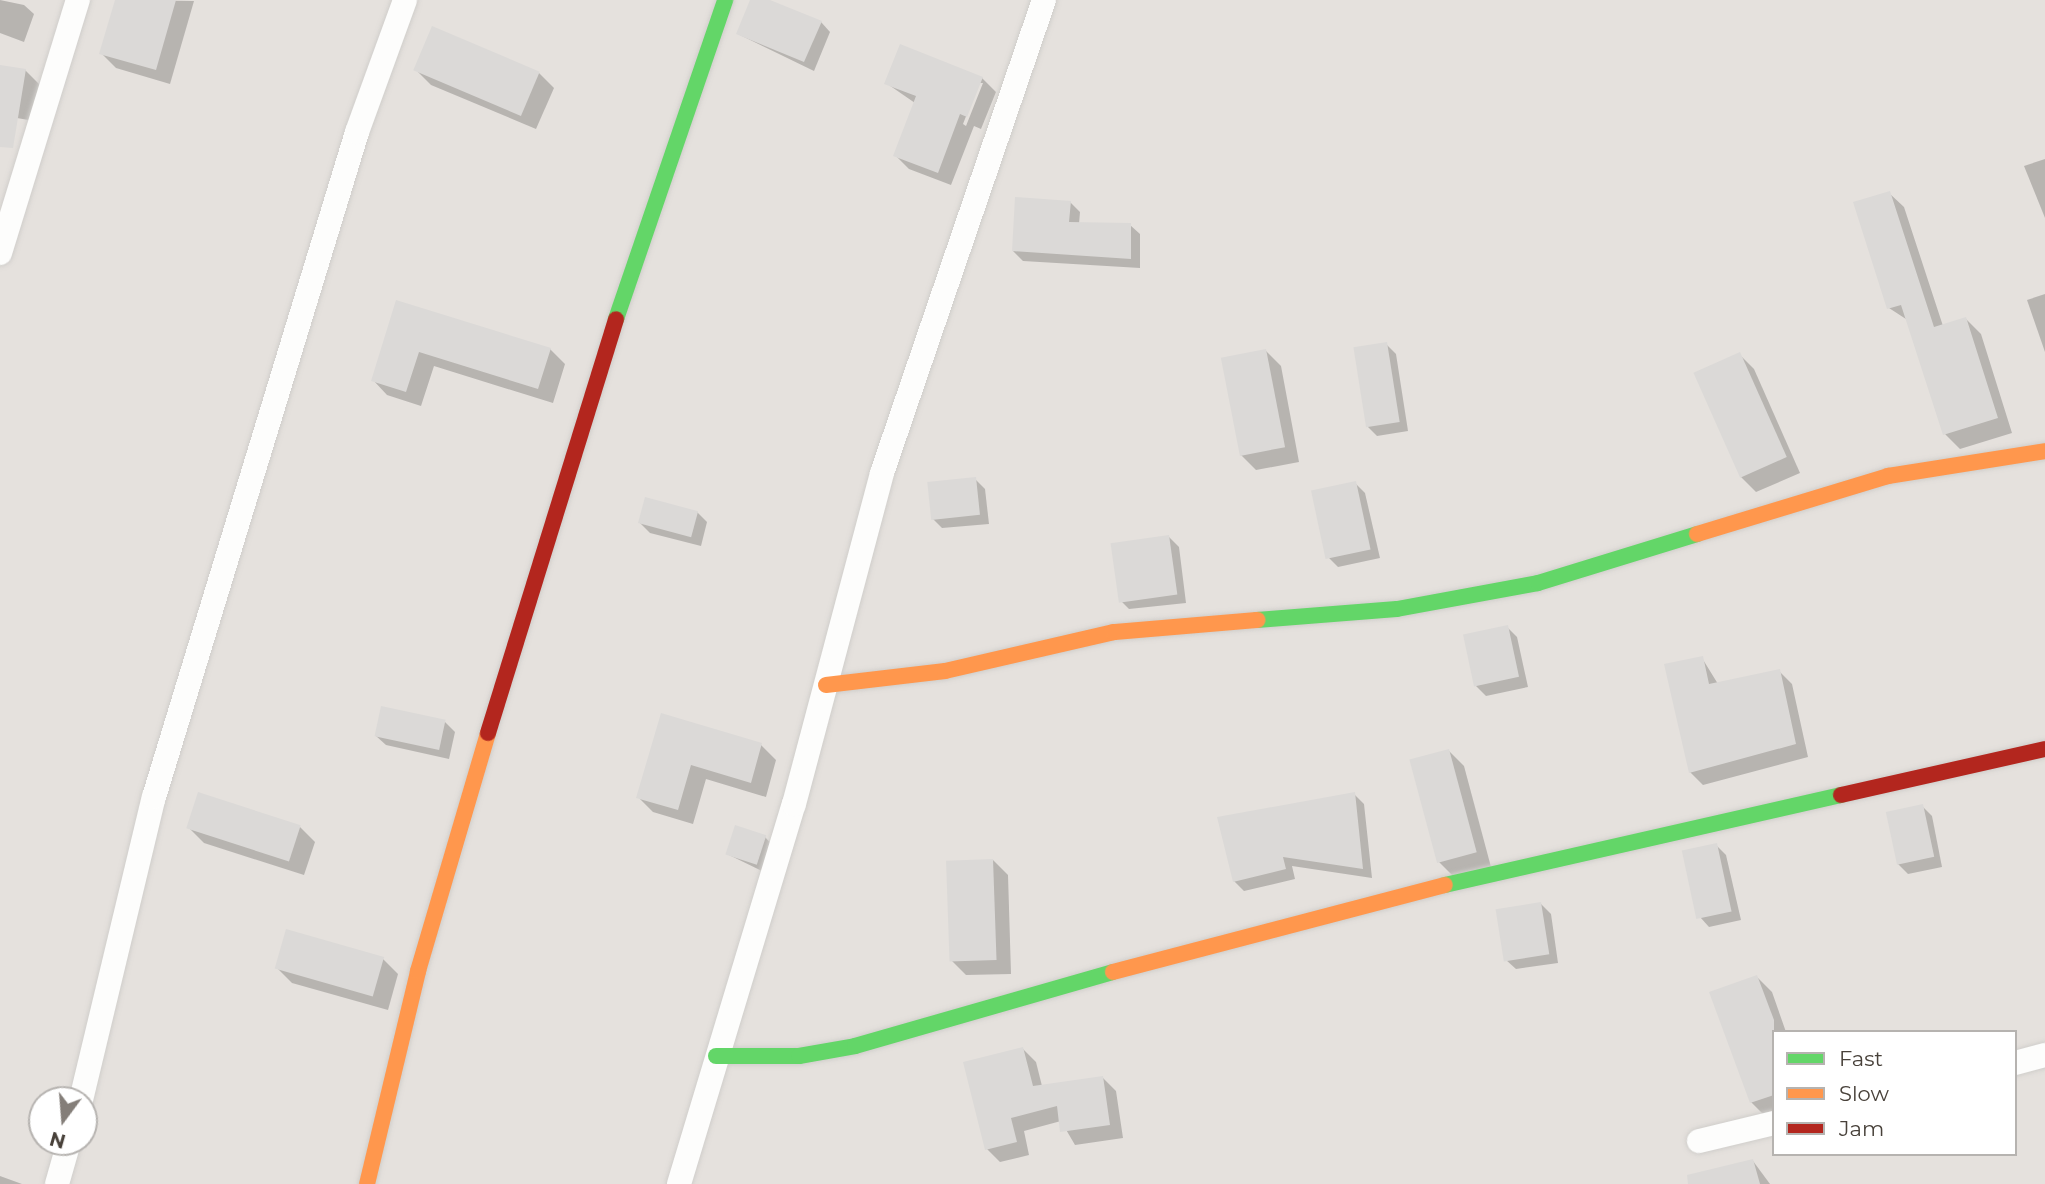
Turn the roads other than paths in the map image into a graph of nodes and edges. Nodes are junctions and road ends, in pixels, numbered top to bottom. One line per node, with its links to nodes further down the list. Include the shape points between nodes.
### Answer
1 (78, 0): 5 (street)
2 (405, 0): 12 (street, via 357,132 154,797)
3 (725, 0): 17 (street, via 576,436 418,971)
4 (1044, 0): 7 (street, via 882,474)
5 (0, 253)
6 (2045, 451): 7 (street, via 1888,477 1538,583 1397,609 1114,632 944,671)
7 (826, 685): 10 (street)
8 (2045, 749): 10 (street, via 1311,915 855,1046 799,1056)
9 (2045, 1055): 11 (street)
10 (716, 1056): 18 (street)
11 (2017, 1062)
12 (84, 1086)
13 (1772, 1123): 14 (street)
14 (1699, 1141)
15 (65, 1156): 16 (street)
16 (57, 1184)
17 (367, 1184)
18 (679, 1184)

